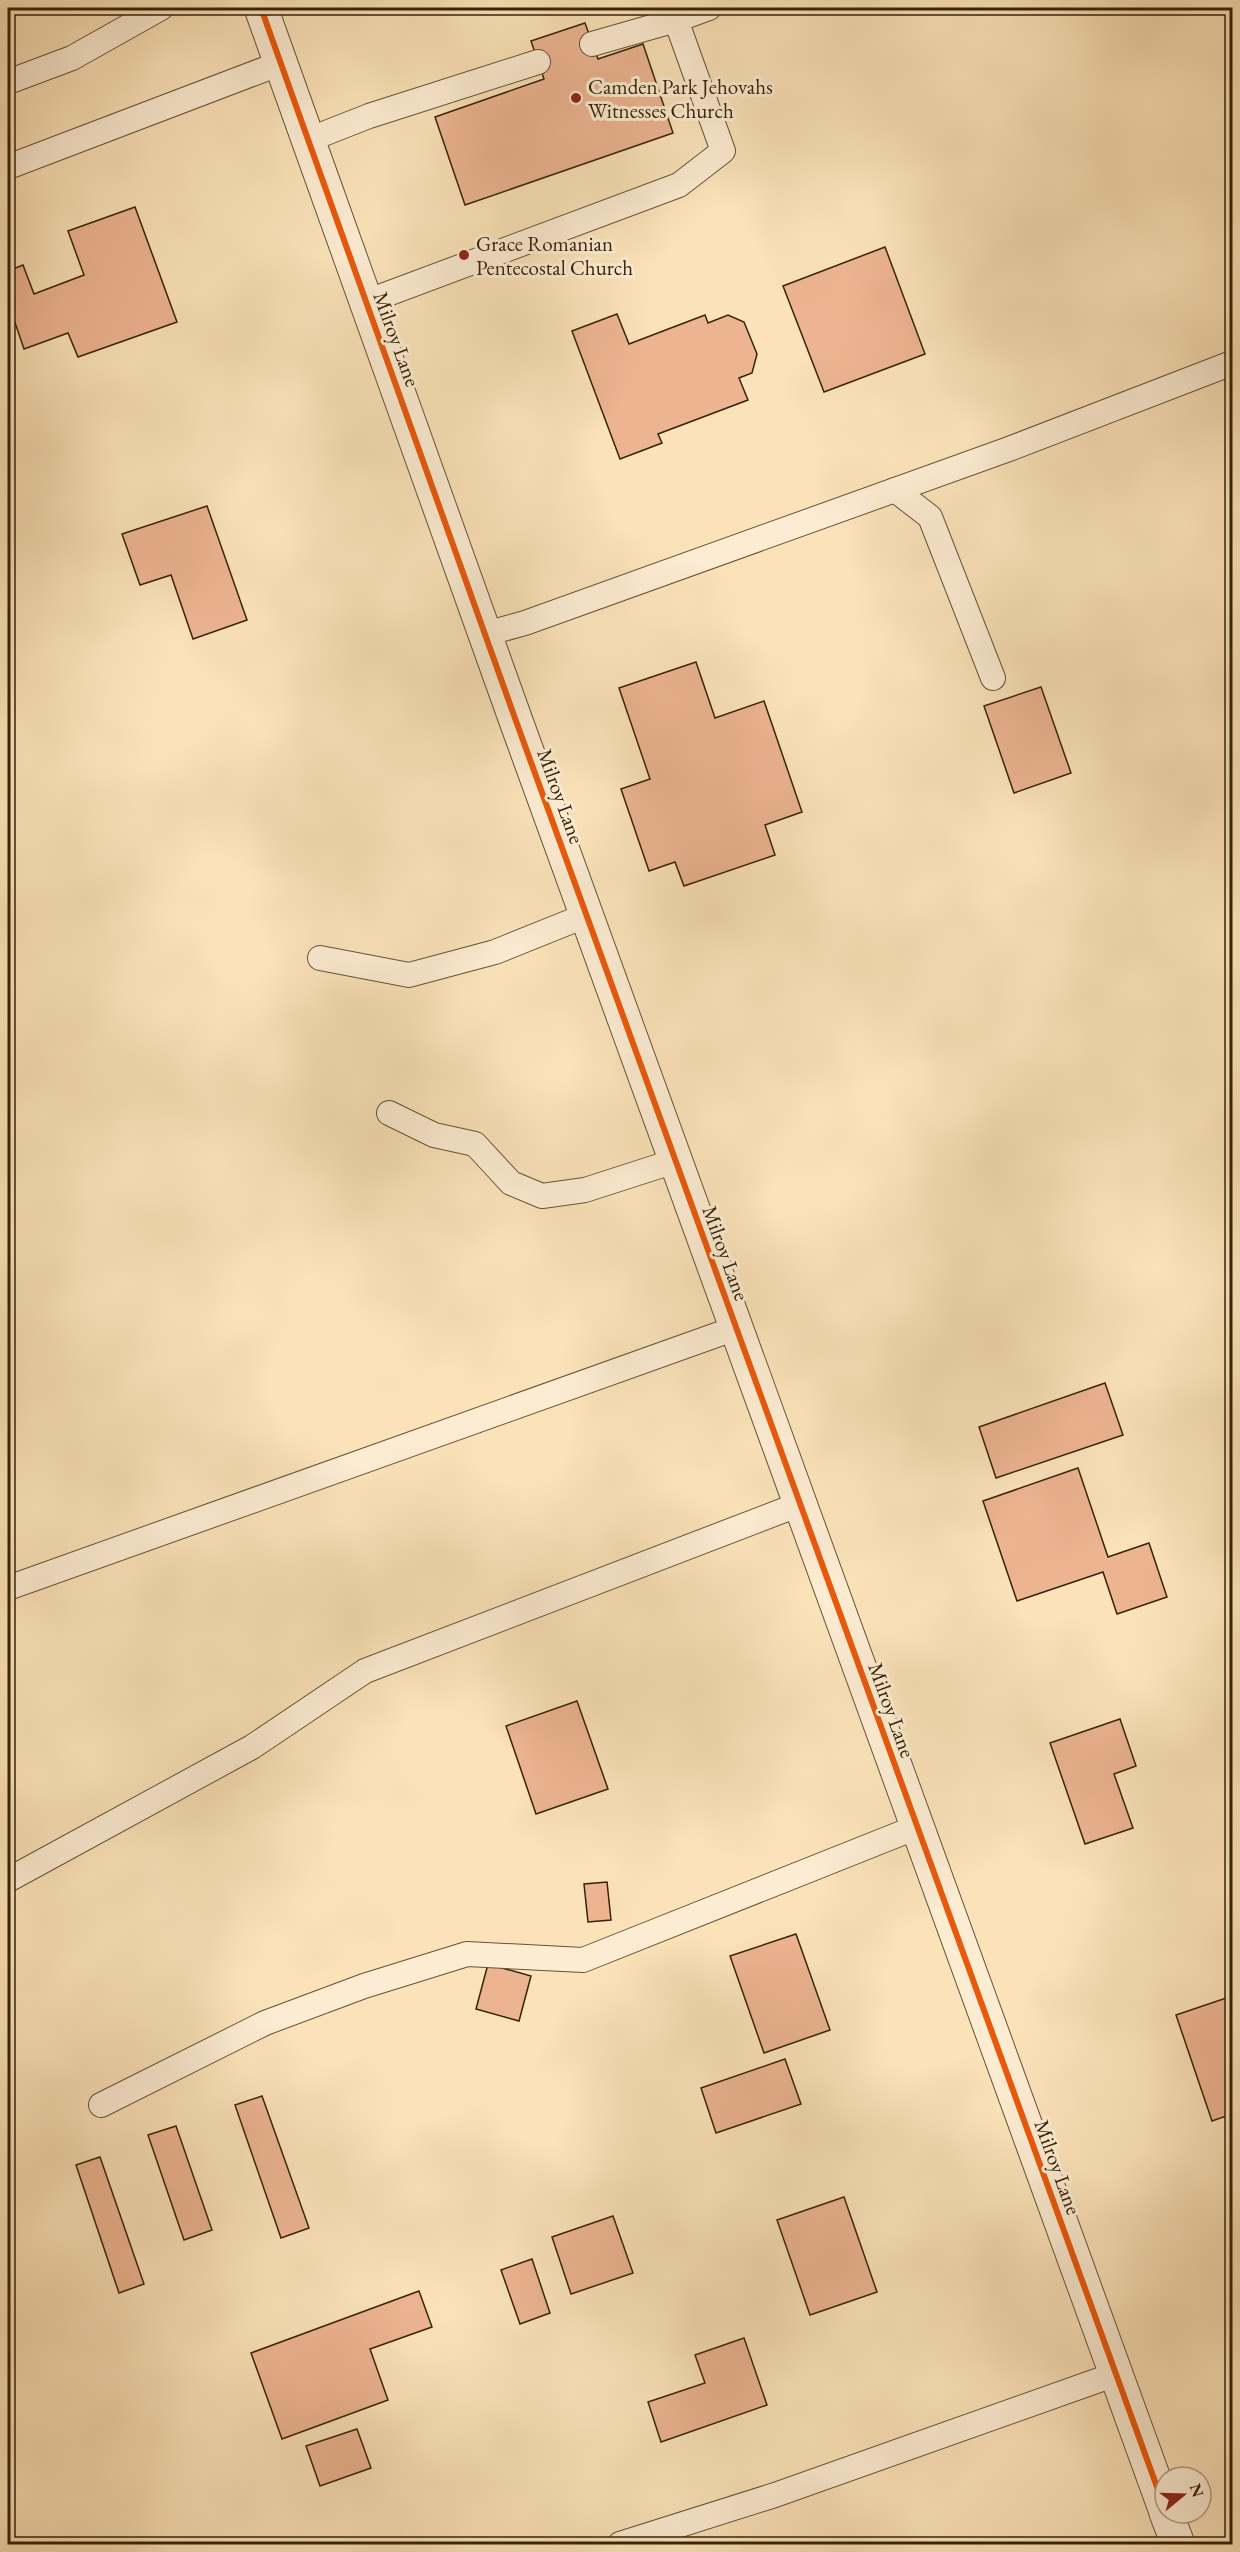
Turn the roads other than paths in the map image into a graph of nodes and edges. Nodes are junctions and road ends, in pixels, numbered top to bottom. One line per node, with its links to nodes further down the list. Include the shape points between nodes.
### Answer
1 (161, 8): 8 (lane, via 72,58)
2 (261, 8): 7 (street, Milroy Lane)
3 (709, 8): 4 (lane)
4 (676, 20): 5 (lane); 11 (lane, via 723,151 679,185)
5 (592, 44)
6 (538, 62): 9 (lane, via 369,116)
7 (281, 63): 9 (street, Milroy Lane); 10 (lane)
8 (8, 82)
9 (308, 140): 11 (street, Milroy Lane)
10 (8, 167)
11 (366, 302): 14 (street, Milroy Lane)
12 (1233, 363): 13 (lane)
13 (895, 490): 14 (lane, via 525,623); 15 (lane, via 930,517)
14 (485, 633): 16 (street, Milroy Lane)
15 (993, 678)
16 (587, 915): 17 (lane, via 495,952 409,975); 19 (street, Milroy Lane)
17 (320, 958)
18 (389, 1113): 19 (lane, via 434,1135 475,1144 511,1183 542,1196 585,1190)
19 (675, 1161): 20 (street, Milroy Lane)
20 (736, 1328): 21 (street, Milroy Lane); 22 (lane)
21 (800, 1504): 23 (street, Milroy Lane); 24 (lane, via 365,1671 252,1747)
22 (8, 1588)
23 (917, 1827): 25 (lane, via 583,1960 467,1954 364,1986 265,2023); 26 (street, Milroy Lane)
24 (8, 1880)
25 (101, 2105)
26 (1116, 2374): 27 (street, Milroy Lane); 29 (lane, via 786,2491)
27 (1153, 2475)
28 (1171, 2525): 30 (street, Milroy Lane)
29 (620, 2544)
30 (1178, 2544)

